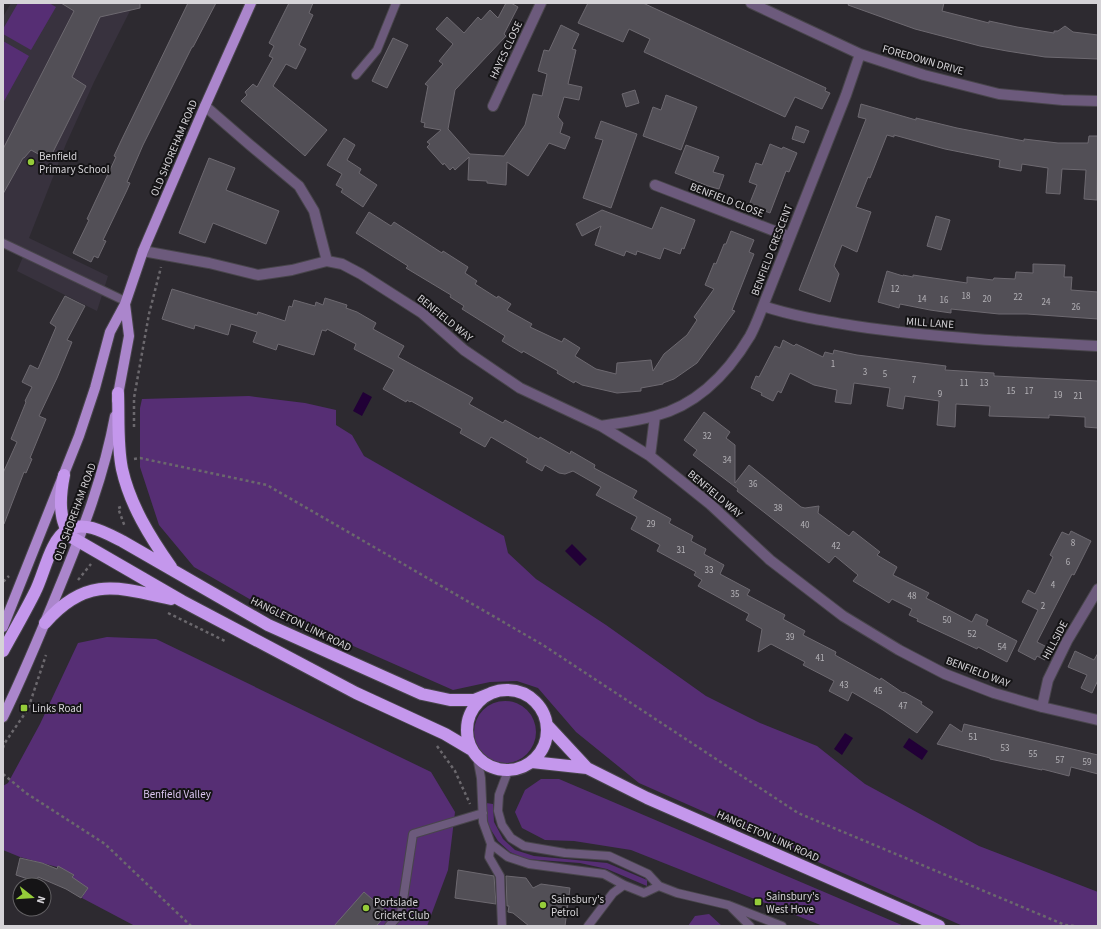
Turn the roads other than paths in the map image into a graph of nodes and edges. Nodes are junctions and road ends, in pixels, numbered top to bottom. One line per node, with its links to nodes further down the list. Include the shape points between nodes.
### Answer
1 (251, 3): 8 (main road, OLD SHOREHAM ROAD)
2 (396, 3): 6 (lane, via 377,50)
3 (541, 3): 9 (street, HAYES CLOSE)
4 (751, 3): 5 (street, FOREDOWN DRIVE)
5 (860, 54): 7 (street, FOREDOWN DRIVE, via 924,75 999,94); 11 (street, BENFIELD CRESCENT)
6 (356, 75)
7 (1098, 101)
8 (205, 106): 13 (main road, OLD SHOREHAM ROAD); 14 (street, via 299,186 314,212)
9 (493, 106)
10 (655, 185): 11 (street, BENFIELD CLOSE)
11 (790, 237): 16 (street, BENFIELD CRESCENT)
12 (3, 243): 15 (lane)
13 (143, 250): 14 (street, BENFIELD WAY, via 258,276); 15 (main road, OLD SHOREHAM ROAD)
14 (327, 261): 20 (street, BENFIELD WAY, via 342,264 361,274 422,312 464,350 520,388)
15 (125, 303): 18 (main road, OLD SHOREHAM ROAD, via 129,336); 22 (main road, OLD SHOREHAM ROAD, via 110,332 95,388)
16 (763, 306): 17 (street, MILL LANE, via 824,321 896,332); 19 (street, BENFIELD CRESCENT, via 750,336 728,368 705,392)
17 (1098, 346)
18 (118, 393): 23 (main road, OLD SHOREHAM ROAD, via 106,458); 26 (highway, via 122,469 137,513)
19 (656, 416): 20 (street, BENFIELD CRESCENT); 21 (street)
20 (601, 426): 21 (street, BENFIELD WAY)
21 (650, 456): 33 (street, BENFIELD WAY, via 710,504 770,560 843,616 945,674 994,693)
22 (64, 475): 24 (highway, via 60,500); 30 (main road, OLD SHOREHAM ROAD)
23 (84, 527): 24 (highway, HANGLETON LINK ROAD); 25 (main road, OLD SHOREHAM ROAD); 26 (highway, HANGLETON LINK ROAD, via 112,536)
24 (67, 530): 25 (highway); 31 (highway, via 55,543 36,590)
25 (78, 541): 28 (highway); 29 (main road, OLD SHOREHAM ROAD)
26 (173, 570): 32 (highway, HANGLETON LINK ROAD, via 268,625 422,694 450,700 474,700)
27 (1098, 589): 33 (street, HILLSIDE, via 1067,641 1048,680)
28 (182, 602): 29 (highway, via 131,590 106,588 80,595 61,607); 37 (highway, via 356,693 445,734)
29 (44, 623): 34 (main road, OLD SHOREHAM ROAD)
30 (3, 627)
31 (3, 651)
32 (489, 694): 36 (highway, via 498,690 524,693 536,701 544,712); 37 (highway, via 478,702 467,723 467,737)
33 (1042, 707): 35 (street, BENFIELD WAY)
34 (3, 717)
35 (1098, 720)
36 (548, 726): 38 (highway, via 543,751); 39 (highway, HANGLETON LINK ROAD)
37 (474, 754): 40 (highway, via 495,769); 41 (lane, via 481,778)
38 (532, 762): 39 (highway, HANGLETON LINK ROAD); 40 (highway)
39 (587, 768): 51 (highway, HANGLETON LINK ROAD, via 647,798)
40 (508, 771): 44 (lane, via 499,795 498,811 502,825 511,838 524,846 609,856 648,874)
41 (482, 813): 42 (lane); 46 (lane, via 413,834 401,913)
42 (491, 844): 43 (lane, via 508,857 529,864 604,874); 47 (lane, via 489,857 500,876)
43 (624, 885): 44 (lane, via 644,892); 48 (lane, via 613,893)
44 (659, 886): 45 (lane)
45 (728, 905): 49 (lane); 50 (lane)
46 (389, 926)
47 (502, 926)
48 (588, 926)
49 (750, 926)
50 (782, 926)
51 (939, 926)

